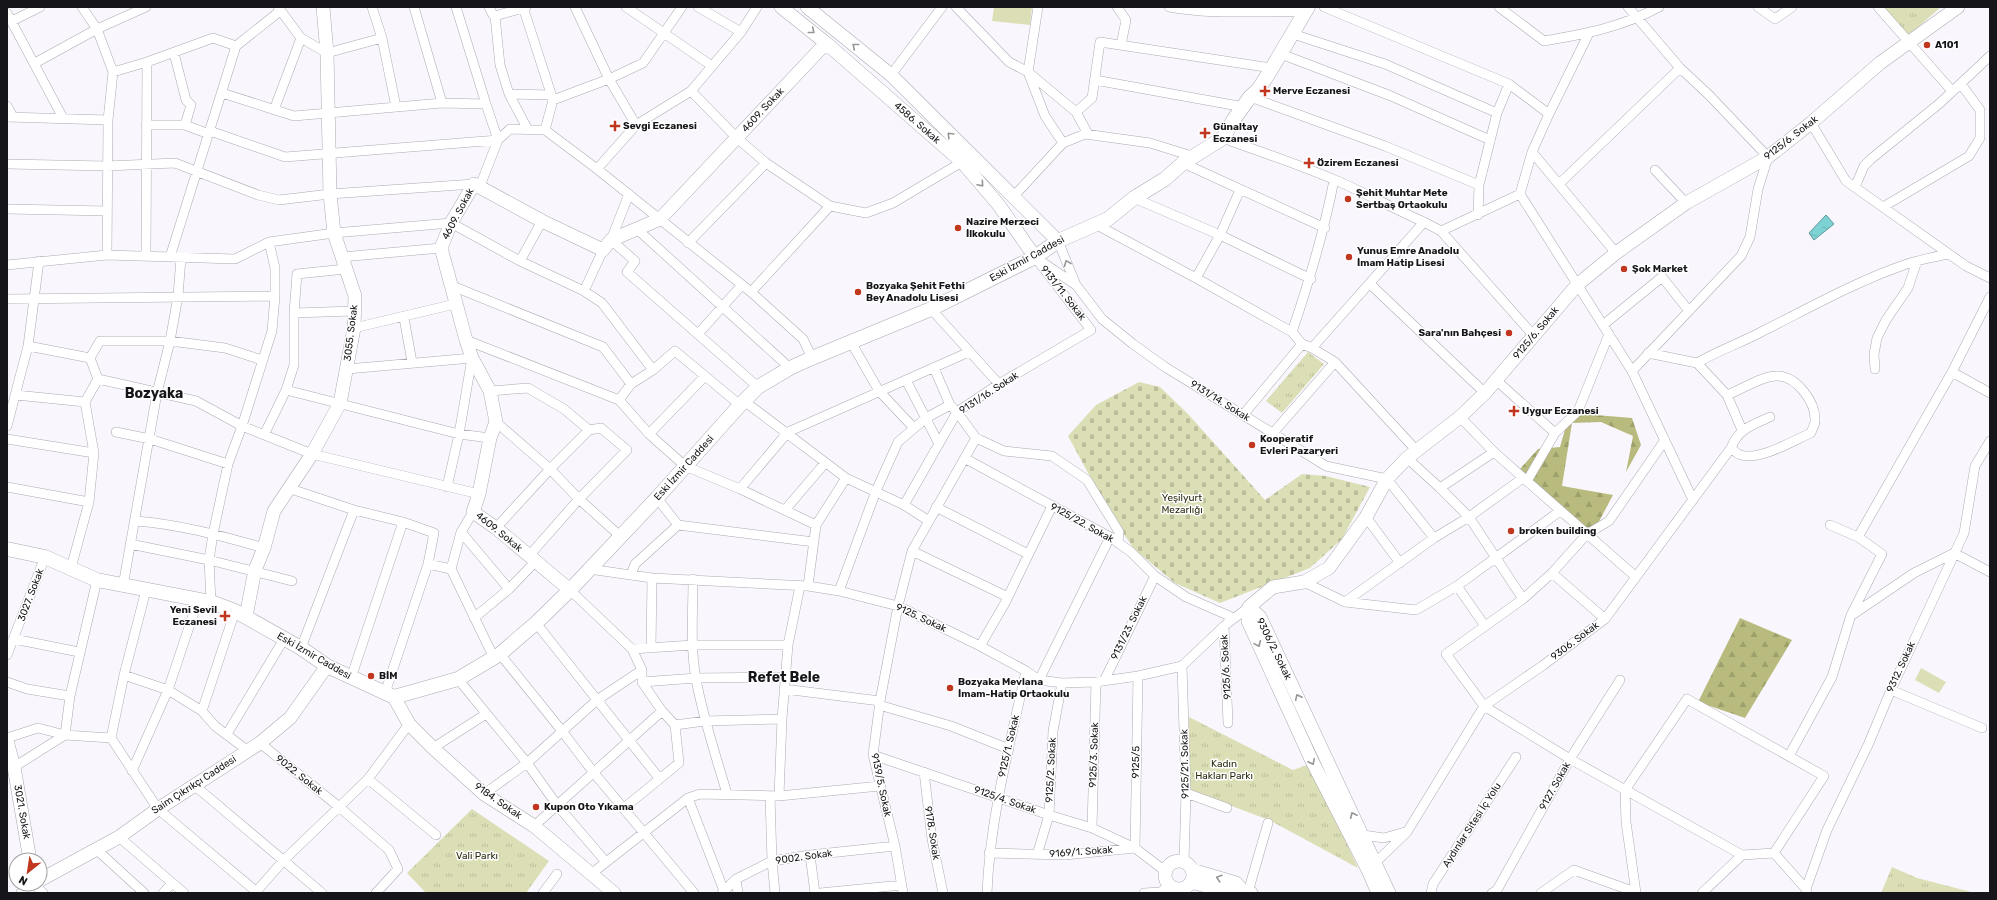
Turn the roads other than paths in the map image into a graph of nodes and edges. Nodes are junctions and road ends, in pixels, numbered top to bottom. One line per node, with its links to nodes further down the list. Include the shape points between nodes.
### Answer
1 (40, 7): 36 (street)
2 (82, 7): 37 (street)
3 (146, 7): 37 (street)
4 (323, 7): 49 (main road, 3055. Sokak)
5 (372, 7): 43 (street)
6 (414, 7): 70 (street)
7 (456, 7): 71 (street)
8 (489, 7): 34 (street)
9 (524, 7): 34 (street); 68 (street)
10 (576, 7): 60 (street)
11 (626, 7): 40 (street)
12 (682, 7): 40 (street)
13 (698, 7): 38 (street)
14 (757, 7): 38 (street)
15 (782, 7): 45 (main road, 4586. Sokak, one-way to 45)
16 (807, 7): 59 (main road, 4586. Sokak, one-way to 16)
17 (942, 7): 59 (street)
18 (956, 7): 58 (street, via 1009,62)
19 (1038, 7): 58 (street)
20 (1117, 7): 46 (street, via 1126,20)
21 (1169, 7): 31 (street, via 1183,10)
22 (1324, 7): 62 (street)
23 (1499, 7): 39 (street, via 1544,41)
24 (1628, 7): 35 (street)
25 (1659, 7): 35 (street)
26 (1758, 7): 27 (street, via 1776,19)
27 (1792, 7)
28 (1878, 7): 44 (street)
29 (1958, 7): 44 (main road, 9125/6. Sokak)
30 (279, 9): 42 (street); 47 (street)
31 (1215, 9): 32 (street)
32 (1306, 9): 41 (main road, Eski İzmir Caddesi)
33 (7, 13): 36 (street)
34 (495, 16): 67 (street, via 500,65)
35 (1637, 19): 39 (street); 56 (street)
36 (12, 21): 53 (street)
37 (97, 29): 53 (street); 57 (street)
38 (741, 32): 54 (street)
39 (1589, 33): 78 (street)
40 (664, 34): 54 (street); 60 (street, via 644,63)
41 (1293, 34): 50 (main road, Eski İzmir Caddesi); 76 (street, via 1385,64)
42 (301, 38): 49 (street); 74 (street)
43 (382, 38): 49 (street); 73 (street)
44 (1909, 41): 65 (street); 82 (main road, 9125/6. Sokak)
45 (826, 43): 90 (main road, 4609. Sokak); 99 (main road, 4586. Sokak)
46 (1121, 45): 55 (street); 61 (street, via 1100,42)
47 (236, 46): 48 (street, via 213,38); 66 (street)
48 (174, 53): 52 (street); 84 (street, via 186,100 191,106)
49 (327, 53): 77 (main road, 3055. Sokak)
50 (1281, 54): 55 (main road, Eski İzmir Caddesi); 93 (street, via 1391,96)
51 (1990, 56): 63 (street)
52 (147, 62): 57 (street); 83 (street)
53 (35, 63): 80 (street)
54 (712, 66): 64 (street)
55 (1272, 68): 69 (main road, Eski İzmir Caddesi)
56 (1680, 68): 97 (street); 108 (street)
57 (113, 72): 81 (street)
58 (1028, 72): 75 (street); 94 (street, via 1045,116)
59 (890, 76): 116 (main road, 4586. Sokak, one-way to 59)
60 (610, 79): 68 (street); 85 (street)
61 (1095, 80): 69 (street); 75 (street, via 1092,98)
62 (1509, 84): 76 (street); 78 (street)
63 (1961, 84): 65 (street); 120 (street, via 1980,110 1980,138 1969,156)
64 (691, 90): 85 (street); 90 (street)
65 (1952, 91): 111 (street, via 1871,159 1864,166)
66 (222, 93): 74 (street); 88 (street)
67 (509, 94): 68 (street); 86 (street)
68 (552, 97): 87 (street)
69 (1247, 102): 91 (main road, Eski İzmir Caddesi); 110 (street, via 1385,146)
70 (442, 103): 71 (street); 73 (street)
71 (486, 104): 92 (street)
72 (7, 106): 79 (street)
73 (396, 107): 77 (street)
74 (274, 110): 77 (street, via 294,116)
75 (1076, 112): 89 (street)
76 (1497, 113): 93 (street)
77 (327, 114): 96 (main road, 3055. Sokak)
78 (1549, 114): 95 (street)
79 (10, 117): 80 (street)
80 (63, 118): 81 (street)
81 (108, 120): 103 (street)
82 (1811, 123): 97 (main road, 9125/6. Sokak); 111 (street, via 1846,180)
83 (146, 125): 84 (street); 100 (street)
84 (185, 125): 88 (street)
85 (636, 125): 104 (street)
86 (528, 130): 87 (street); 92 (street, via 510,129)
87 (545, 130): 104 (street)
88 (210, 132): 96 (street, via 285,157); 106 (street)
89 (1088, 134): 94 (street); 98 (street, via 1150,143)
90 (737, 138): 101 (street); 124 (main road, 4609. Sokak)
91 (1223, 138): 98 (main road, Eski İzmir Caddesi); 107 (street)
92 (498, 140): 96 (street); 109 (street)
93 (1490, 140): 110 (street)
94 (1063, 143): 116 (street)
95 (1532, 152): 108 (street); 115 (street)
96 (328, 154): 113 (main road, 3055. Sokak)
97 (1768, 157): 118 (main road, 9125/6. Sokak); 170 (street, via 1758,189 1750,237 1741,256)
98 (1189, 160): 112 (street); 117 (main road, Eski İzmir Caddesi)
99 (962, 162): 119 (street, via 893,203 866,213); 144 (main road, 4586. Sokak, one-way to 144, via 998,204)
100 (147, 163): 103 (street); 106 (street, via 175,163); 142 (street)
101 (766, 163): 119 (street); 136 (street)
102 (7, 164): 103 (street)
103 (107, 166): 122 (street)
104 (597, 168): 114 (street)
105 (1655, 170): 118 (street)
106 (197, 171): 113 (street, via 258,195 279,200); 143 (street)
107 (1334, 180): 126 (street); 129 (street)
108 (1558, 184): 139 (street)
109 (477, 185): 113 (street); 125 (main road, 4609. Sokak); 127 (main road, 4609. Sokak)
110 (1479, 185): 123 (street)
111 (1855, 187): 120 (street)
112 (1240, 190): 129 (street); 133 (street)
113 (330, 194): 132 (main road, 3055. Sokak)
114 (629, 194): 124 (street); 137 (street)
115 (1520, 194): 123 (street); 157 (street)
116 (1013, 197): 134 (main road, 4586. Sokak)
117 (1134, 198): 128 (main road, Eski İzmir Caddesi, via 1108,219); 133 (street)
118 (1686, 203): 139 (main road, 9125/6. Sokak)
119 (830, 206): 160 (street)
120 (1883, 207): 140 (street)
121 (7, 209): 122 (street)
122 (107, 211): 141 (street)
123 (1478, 215): 131 (street)
124 (660, 219): 130 (main road, 4609. Sokak); 136 (street)
125 (542, 221): 137 (main road, 4609. Sokak); 147 (street)
126 (1424, 222): 131 (street); 154 (street)
127 (451, 224): 132 (street); 138 (main road, 4609. Sokak); 147 (street)
128 (1095, 224): 134 (main road, Eski İzmir Caddesi); 151 (street)
129 (1325, 228): 153 (street)
130 (638, 230): 137 (main road, 4609. Sokak); 167 (street)
131 (1441, 231): 179 (street)
132 (334, 233): 135 (street); 149 (main road, 3055. Sokak)
133 (1220, 235): 151 (street); 153 (street)
134 (1058, 240): 144 (main road, Eski İzmir Caddesi); 156 (street, 9131/14. Sokak, one-way to 134)
135 (269, 242): 145 (street, via 235,259); 162 (street, via 275,268)
136 (688, 243): 158 (street)
137 (607, 245): 159 (street); 177 (street, via 635,261 627,272)
138 (441, 248): 149 (street); 155 (main road, 4609. Sokak)
139 (1616, 253): 157 (main road, 9125/6. Sokak)
140 (1948, 254): 148 (street); 152 (street)
141 (106, 255): 142 (street); 146 (street)
142 (146, 255): 143 (street)
143 (170, 257): 145 (street)
144 (1034, 257): 156 (street, 9131/14. Sokak); 168 (main road, Eski İzmir Caddesi); 175 (street, 9131/11. Sokak)
145 (181, 258): 161 (street)
146 (39, 261): 150 (street); 164 (street)
147 (520, 261): 159 (street)
148 (1917, 261): 194 (street, via 1813,304 1762,332 1717,351); 198 (street, via 1908,288 1877,338)
149 (344, 263): 169 (main road, 3055. Sokak, via 355,296); 171 (street, via 297,274)
150 (7, 265)
151 (1196, 278): 176 (street)
152 (1990, 278)
153 (1310, 279): 176 (street)
154 (1370, 284): 185 (street); 214 (street)
155 (450, 285): 166 (main road, 4609. Sokak); 206 (street, via 603,347)
156 (1076, 285): 223 (street, 9131/14. Sokak, via 1102,319 1133,344)
157 (1577, 285): 173 (street); 179 (main road, 9125/6. Sokak)
158 (742, 286): 160 (street); 167 (street)
159 (584, 291): 199 (street, via 602,303)
160 (751, 292): 190 (street, via 802,338)
161 (178, 296): 162 (street); 164 (street); 181 (street)
162 (275, 296): 191 (street, via 272,331)
163 (1990, 297): 201 (street)
164 (33, 298): 165 (street); 184 (street)
165 (7, 299)
166 (455, 304): 172 (street); 180 (main road, 4609. Sokak)
167 (723, 306): 177 (street); 195 (street)
168 (931, 309): 182 (main road, Eski İzmir Caddesi); 186 (street)
169 (354, 311): 171 (street); 174 (main road, 3055. Sokak)
170 (1689, 312): 173 (street, via 1662,277); 187 (street)
171 (294, 313): 210 (street, via 294,365)
172 (404, 318): 174 (street); 192 (street)
173 (1603, 326): 178 (street)
174 (354, 328): 197 (main road, 3055. Sokak)
175 (1091, 330): 207 (street, 9131/16. Sokak)
176 (1292, 332): 183 (street)
177 (698, 334): 208 (street)
178 (1609, 334): 200 (street); 235 (street, via 1578,411)
179 (1534, 336): 205 (main road, 9125/6. Sokak)
180 (466, 340): 189 (main road, 4609. Sokak); 217 (street)
181 (170, 341): 188 (street, via 100,341); 191 (street, via 225,348); 213 (street)
182 (851, 342): 190 (main road, Eski İzmir Caddesi); 212 (street)
183 (1302, 344): 185 (street); 223 (street)
184 (28, 346): 188 (street); 209 (street)
185 (1312, 348): 193 (street)
186 (969, 352): 196 (street); 207 (street)
187 (1648, 353): 194 (street); 200 (street)
188 (90, 358): 203 (street)
189 (472, 358): 192 (street); 211 (main road, 4609. Sokak); 238 (street)
190 (812, 358): 195 (main road, Eski İzmir Caddesi)
191 (262, 360): 229 (street)
192 (412, 362): 197 (street)
193 (1335, 362): 236 (street); 251 (street)
194 (1698, 363): 216 (street)
195 (790, 368): 208 (main road, Eski İzmir Caddesi)
196 (934, 368): 204 (street); 221 (street)
197 (347, 369): 219 (main road, 3055. Sokak)
198 (1875, 369)
199 (653, 370): 202 (street, via 675,351); 206 (street)
200 (1632, 371): 244 (street)
201 (1952, 372): 215 (street); 293 (street)
202 (705, 376): 220 (street); 239 (street)
203 (98, 379): 213 (street); 218 (street)
204 (906, 380): 212 (street); 225 (street)
205 (1496, 380): 214 (main road, 9125/6. Sokak); 235 (street)
206 (632, 384): 217 (street)
207 (999, 384): 222 (street, 9131/16. Sokak)
208 (758, 388): 220 (main road, Eski İzmir Caddesi)
209 (13, 389): 218 (street); 228 (street)
210 (286, 390): 219 (street); 237 (street)
211 (490, 391): 227 (main road, 4609. Sokak); 231 (street, via 528,388 564,409)
212 (879, 391): 230 (street); 234 (street)
213 (157, 393): 229 (street, via 196,401); 243 (street)
214 (1485, 393): 224 (main road, 9125/6. Sokak)
215 (1990, 393)
216 (1727, 395): 232 (street); 247 (street, via 1765,378 1786,377 1810,398 1815,420 1811,433 1768,452 1749,457 1739,455)
217 (619, 400): 239 (street)
218 (85, 402): 249 (street)
219 (340, 403): 238 (street); 250 (main road, 3055. Sokak)
220 (742, 403): 234 (street); 255 (main road, Eski İzmir Caddesi)
221 (950, 405): 222 (street); 225 (street)
222 (957, 412): 241 (street); 246 (street, 9131/16. Sokak)
223 (1243, 415): 236 (street, 9131/14. Sokak)
224 (1460, 417): 248 (street); 251 (main road, 9125/6. Sokak)
225 (926, 418): 230 (street); 246 (street)
226 (1770, 418): 232 (street)
227 (496, 422): 240 (main road, 4609. Sokak); 256 (street)
228 (7, 426)
229 (242, 426): 237 (street); 254 (street)
230 (913, 428): 265 (street, via 898,442)
231 (589, 430): 256 (street); 268 (street, via 601,428 627,450)
232 (1742, 430): 247 (street, 9306. Sokak)
233 (116, 432): 243 (street)
234 (788, 432): 253 (street); 264 (street)
235 (1555, 432): 259 (street)
236 (1273, 433): 258 (street, 9131/14. Sokak, via 1326,466)
237 (264, 434): 250 (street)
238 (459, 434): 240 (street); 261 (street)
239 (649, 434): 255 (street)
240 (490, 438): 266 (main road, 4609. Sokak)
241 (976, 438): 252 (street, 9139/5. Sokak); 296 (street, via 1004,451 1052,456 1087,480 1119,532)
242 (7, 439): 249 (street)
243 (150, 439): 254 (street); 281 (street)
244 (1665, 440): 269 (street); 289 (street, via 1609,521)
245 (1990, 441): 300 (street, 9312. Sokak, via 1975,466 1964,533)
246 (939, 444): 271 (street, 9131/16. Sokak)
247 (1731, 448): 269 (street, 9306. Sokak)
248 (1494, 452): 259 (street); 263 (street)
249 (94, 453): 270 (street)
250 (312, 454): 261 (street); 262 (main road, 3055. Sokak)
251 (1412, 455): 258 (main road, 9125/6. Sokak); 263 (street)
252 (966, 459): 272 (street, 9125/22. Sokak); 273 (street, 9139/5. Sokak)
253 (825, 463): 257 (street); 275 (street)
254 (228, 464): 288 (street)
255 (685, 466): 264 (street); 267 (main road, Eski İzmir Caddesi)
256 (550, 468): 268 (street); 286 (street)
257 (846, 478): 265 (street); 285 (street)
258 (1386, 479): 278 (main road, 9125/6. Sokak); 292 (street)
259 (1525, 480): 276 (street); 279 (street)
260 (7, 487): 270 (street)
261 (448, 487): 266 (street)
262 (288, 488): 274 (street); 297 (main road, 3055. Sokak, via 274,511)
263 (1440, 488): 279 (street)
264 (740, 489): 275 (street)
265 (876, 491): 271 (street); 328 (street)
266 (479, 494): 277 (main road, 4609. Sokak)
267 (657, 498): 283 (street); 290 (main road, Eski İzmir Caddesi)
268 (579, 500): 290 (street); 304 (street)
269 (1693, 500): 316 (street, 9306. Sokak)
270 (89, 502): 308 (street)
271 (904, 505): 280 (street)
272 (1052, 506): 291 (street, 9125/22. Sokak); 301 (street)
273 (936, 507): 280 (street, 9139/5. Sokak); 301 (street)
274 (354, 510): 282 (street); 348 (street)
275 (785, 510): 285 (street)
276 (1560, 511): 289 (street); 303 (street)
277 (473, 512): 286 (main road, 4609. Sokak); 287 (street)
278 (1366, 517): 306 (street); 321 (main road, 9125/6. Sokak, via 1329,568)
279 (1469, 517): 292 (street); 303 (street)
280 (930, 520): 299 (street, 9139/5. Sokak)
281 (135, 521): 288 (street, via 166,523); 295 (street)
282 (404, 522): 307 (street, via 434,533); 361 (street)
283 (678, 525): 294 (street); 314 (street, via 635,564)
284 (1830, 525): 293 (street)
285 (816, 526): 294 (street)
286 (496, 528): 304 (main road, 4609. Sokak)
287 (461, 532): 309 (street); 325 (street)
288 (212, 534): 297 (street); 305 (street)
289 (1587, 534): 313 (street); 316 (street)
290 (620, 536): 310 (main road, Eski İzmir Caddesi)
291 (1110, 537): 296 (street, 9125/22. Sokak); 364 (street)
292 (1434, 538): 306 (street)
293 (1858, 538): 336 (street, via 1882,554)
294 (814, 542): 323 (street)
295 (130, 544): 305 (street); 322 (street)
296 (1118, 544): 315 (street, 9125/22. Sokak)
297 (264, 548): 311 (main road, 3055. Sokak)
298 (7, 549): 302 (main road, Eski İzmir Caddesi)
299 (912, 551): 329 (street); 333 (street, 9139/5. Sokak)
300 (1954, 553): 312 (street); 336 (street, via 1914,573); 372 (street, 9312. Sokak)
301 (1028, 554): 329 (street)
302 (45, 557): 308 (main road, Eski İzmir Caddesi); 343 (street, 3027. Sokak)
303 (1496, 557): 324 (street); 330 (street)
304 (532, 559): 325 (street); 327 (main road, 4609. Sokak)
305 (209, 560): 311 (street); 331 (street)
306 (1400, 563): 332 (street)
307 (428, 564): 309 (street); 373 (street)
308 (70, 568): 319 (main road, Eski İzmir Caddesi)
309 (451, 569): 337 (street)
310 (589, 569): 314 (street, 9125. Sokak); 327 (main road, Eski İzmir Caddesi)
311 (255, 570): 320 (street); 335 (main road, 3055. Sokak)
312 (1990, 572)
313 (1552, 573): 330 (street); 339 (street)
314 (631, 574): 317 (street, 9125. Sokak)
315 (1154, 576): 338 (street, 9125/22. Sokak, via 1186,597); 366 (street, 9131/23. Sokak)
316 (1636, 577): 339 (street, 9306. Sokak)
317 (652, 578): 318 (street, 9125. Sokak); 349 (street)
318 (693, 579): 323 (street, 9125. Sokak); 345 (street)
319 (97, 580): 322 (main road, Eski İzmir Caddesi); 351 (street)
320 (292, 581)
321 (1304, 582): 332 (street); 334 (main road, 9125/6. Sokak, via 1273,587)
322 (123, 586): 326 (main road, Eski İzmir Caddesi)
323 (804, 586): 328 (street, 9125. Sokak); 346 (street)
324 (1457, 586): 332 (street, via 1416,610); 342 (street)
325 (509, 589): 337 (street)
326 (146, 590): 331 (main road, Eski İzmir Caddesi); 358 (street)
327 (570, 590): 340 (main road, Eski İzmir Caddesi); 350 (street)
328 (839, 591): 333 (street, 9125. Sokak)
329 (1008, 597): 347 (street)
330 (1523, 599): 342 (street)
331 (204, 601): 335 (main road, Eski İzmir Caddesi); 371 (street)
332 (1345, 602)
333 (898, 606): 347 (street, 9125. Sokak); 376 (street, 9139/5. Sokak)
334 (1249, 607): 338 (street, 9125/6. Sokak); 429 (main road, 9306/2. Sokak, one-way to 334, via 1260,617); 443 (main road, 9306/2. Sokak, one-way to 443, via 1248,621 1312,760)
335 (240, 613): 344 (main road, Eski İzmir Caddesi); 378 (street)
336 (1851, 616): 398 (street, via 1832,677)
337 (474, 618): 353 (street)
338 (1234, 618): 341 (street, 9125/6. Sokak)
339 (1605, 619): 377 (street, 9306. Sokak)
340 (536, 623): 353 (main road, Eski İzmir Caddesi); 375 (street)
341 (1224, 626): 355 (street); 383 (street, 9125/6. Sokak)
342 (1485, 626): 377 (street, via 1446,654)
343 (14, 639): 351 (street); 352 (street, 3027. Sokak)
344 (284, 639): 348 (main road, Eski İzmir Caddesi); 388 (street)
345 (693, 645): 346 (street); 349 (street); 362 (street)
346 (788, 645): 360 (street)
347 (980, 646): 357 (street, 9125. Sokak)
348 (301, 648): 354 (main road, Eski İzmir Caddesi)
349 (651, 648): 350 (street)
350 (632, 649): 356 (street)
351 (79, 652): 374 (street)
352 (7, 655)
353 (497, 656): 363 (main road, Eski İzmir Caddesi); 387 (street)
354 (327, 666): 361 (main road, Eski İzmir Caddesi); 393 (main road, Saim Çıkrıkçı Caddesi, via 290,718)
355 (1182, 666): 359 (street, 9125. Sokak); 411 (street, 9125/21. Sokak)
356 (642, 670): 368 (street); 375 (street)
357 (1026, 671): 364 (street, 9125. Sokak); 395 (street, 9125/1. Sokak)
358 (124, 675): 371 (street); 390 (street)
359 (1138, 676): 366 (street, 9125. Sokak); 432 (street, 9125/5)
360 (785, 677): 362 (street); 370 (street)
361 (351, 678): 373 (main road, Eski İzmir Caddesi)
362 (696, 678): 368 (street); 382 (street)
363 (458, 679): 373 (main road, Eski İzmir Caddesi); 380 (street)
364 (1039, 680): 369 (street, 9125. Sokak)
365 (1620, 680): 400 (street, 9127. Sokak)
366 (1100, 681): 369 (street, 9125. Sokak); 425 (street, 9125/3. Sokak)
367 (7, 682): 374 (street, via 26,689)
368 (642, 682): 379 (street)
369 (1062, 683): 422 (street, 9125/2. Sokak, via 1053,731)
370 (784, 689): 376 (street); 381 (street)
371 (168, 690): 378 (street); 403 (street)
372 (1890, 690): 386 (street); 453 (street, 9312. Sokak, via 1868,745 1827,830)
373 (390, 695): 384 (main road, 9184. Sokak)
374 (70, 696): 389 (street)
375 (597, 700): 387 (street); 392 (street)
376 (880, 703): 395 (street, via 951,726); 397 (street, 9139/5. Sokak)
377 (1484, 706): 400 (street); 427 (street, 9306. Sokak)
378 (202, 711): 388 (street, via 215,726)
379 (662, 712): 385 (street); 392 (street)
380 (486, 714): 394 (street); 401 (street)
381 (782, 719): 382 (street); 414 (street)
382 (705, 722): 385 (street); 413 (street)
383 (1228, 723)
384 (409, 724): 394 (main road, 9184. Sokak); 406 (street)
385 (675, 725): 407 (street, via 679,763)
386 (1982, 728)
387 (562, 731): 401 (street); 405 (street)
388 (227, 734): 396 (street)
389 (65, 735): 390 (street); 391 (street, via 38,728); 402 (street)
390 (111, 738): 403 (street)
391 (7, 740): 402 (main road, 3021. Sokak)
392 (631, 741): 405 (street); 407 (street)
393 (260, 743): 396 (main road, Saim Çıkrıkçı Caddesi); 418 (street, 9022. Sokak)
394 (433, 748): 412 (main road, 9184. Sokak)
395 (1009, 749): 415 (street, 9125/1. Sokak)
396 (248, 750): 408 (main road, Saim Çıkrıkçı Caddesi)
397 (873, 755): 404 (street, 9125/4. Sokak); 409 (street, 9139/5. Sokak)
398 (1789, 756): 410 (street, via 1687,699); 435 (street, via 1824,776)
399 (1516, 757): 474 (street, Aydınlar Sitesi İç Yolu, via 1433,884)
400 (1570, 759): 410 (street); 475 (street, 9127. Sokak, via 1497,890)
401 (527, 763): 412 (street); 417 (street)
402 (14, 767): 434 (main road, 3021. Sokak)
403 (132, 771): 421 (street)
404 (924, 772): 415 (street, 9125/4. Sokak); 469 (street, 9178. Sokak, via 932,839)
405 (594, 773): 417 (street); 419 (street)
406 (368, 778): 418 (street); 428 (street)
407 (659, 778): 419 (street)
408 (194, 785): 421 (main road, Saim Çıkrıkçı Caddesi); 440 (street)
409 (880, 786): 414 (street); 431 (street, 9139/5. Sokak)
410 (1625, 790): 439 (street); 477 (street, via 1626,822)
411 (1186, 793): 420 (street); 445 (street, 9125/21. Sokak)
412 (484, 794): 424 (main road, 9184. Sokak)
413 (727, 794): 414 (street); 416 (street, via 700,794)
414 (774, 796): 441 (street)
415 (998, 797): 422 (street, 9125/4. Sokak); 436 (street)
416 (688, 798): 426 (street); 455 (street)
417 (557, 805): 424 (street); 442 (street)
418 (338, 806): 440 (street); 461 (street, 9022. Sokak, via 389,850 398,869)
419 (624, 808): 426 (street)
420 (1227, 808)
421 (158, 809): 430 (main road, Saim Çıkrıkçı Caddesi); 454 (street)
422 (1049, 815): 425 (street, 9125/4. Sokak); 438 (street, 9125/2. Sokak)
423 (1268, 823): 456 (street)
424 (534, 826): 447 (main road, 9184. Sokak)
425 (1092, 828): 432 (street, 9125/4. Sokak)
426 (643, 831): 442 (street); 464 (street)
427 (1407, 832): 429 (street, via 1384,838); 443 (street, 9306. Sokak)
428 (436, 835)
429 (1363, 835): 443 (main road, 9306/2. Sokak)
430 (119, 837): 433 (main road, Saim Çıkrıkçı Caddesi); 450 (street)
431 (895, 846): 437 (street, 9002. Sokak); 451 (street, 9139/5. Sokak)
432 (1135, 848): 438 (street, 9169/1. Sokak, via 1066,855); 444 (street)
433 (97, 850): 448 (main road, Saim Çıkrıkçı Caddesi); 457 (street)
434 (29, 852)
435 (1774, 853): 439 (street); 453 (street)
436 (989, 854): 438 (street, 9169/1. Sokak); 470 (street)
437 (810, 855): 441 (street, 9002. Sokak); 467 (street)
438 (1037, 855)
439 (1742, 855): 478 (street)
440 (284, 860): 454 (street); 460 (street)
441 (772, 861): 449 (street, 9002. Sokak); 466 (street)
442 (606, 862): 447 (street)
443 (1372, 866): 472 (main road, 9306/2. Sokak); 473 (main road, 9306/2. Sokak)
444 (1165, 871): 445 (main road, via 1172,862); 452 (main road, via 1166,879)
445 (1189, 871): 452 (main road, via 1185,887); 456 (main road, via 1232,893)
446 (557, 874): 462 (street)
447 (591, 874): 463 (main road, 9184. Sokak)
448 (48, 876)
449 (736, 880): 455 (street, 9002. Sokak); 465 (street)
450 (172, 883): 458 (street); 459 (street)
451 (903, 889): 468 (street)
452 (1175, 889): 471 (street)
453 (1806, 891)
454 (256, 892)
455 (723, 892)
456 (1247, 892)
457 (144, 893)
458 (163, 893)
459 (184, 893)
460 (322, 893)
461 (376, 893)
462 (543, 893)
463 (614, 893)
464 (694, 893)
465 (738, 893)
466 (775, 893)
467 (814, 893)
468 (820, 893)
469 (943, 893)
470 (987, 893)
471 (1144, 893)
472 (1378, 893)
473 (1389, 893)
474 (1431, 893)
475 (1492, 893)
476 (1541, 893): 477 (street, via 1574,870)
477 (1635, 893)
478 (1702, 893)

